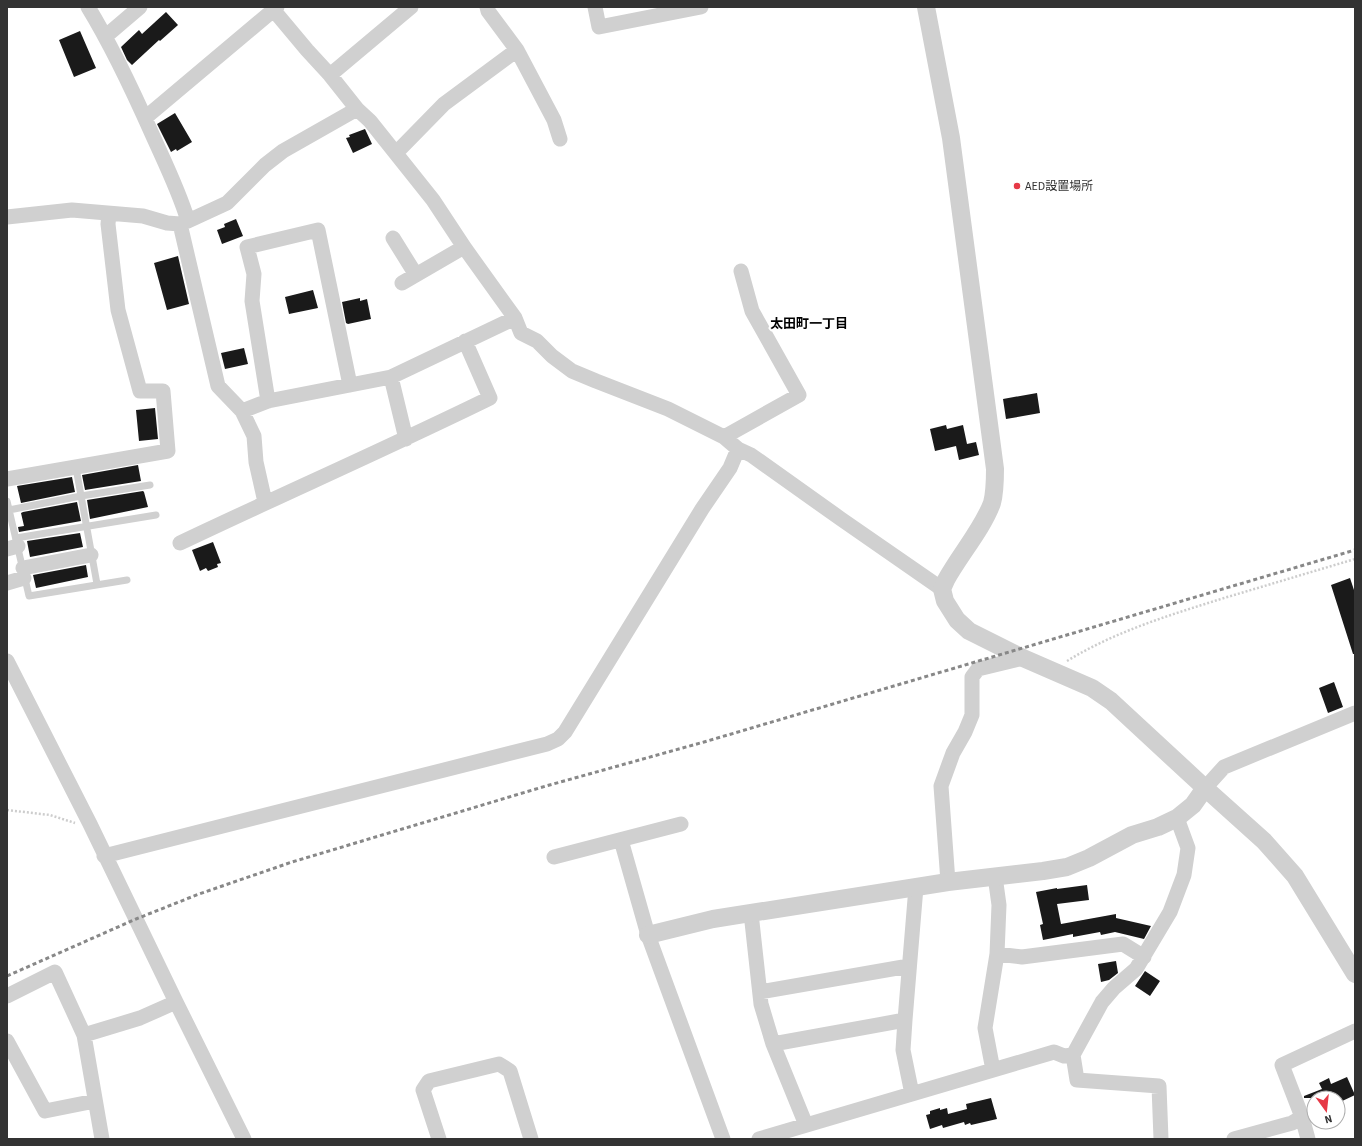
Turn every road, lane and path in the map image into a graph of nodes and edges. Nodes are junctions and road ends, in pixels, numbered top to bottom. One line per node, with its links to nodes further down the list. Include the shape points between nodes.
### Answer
1 (88, 7): 9 (street)
2 (140, 7): 9 (street)
3 (411, 7): 11 (street)
4 (487, 7): 10 (street)
5 (595, 7): 6 (street, via 599,26)
6 (701, 7)
7 (926, 7): 49 (street, via 951,138 995,469 992,503)
8 (274, 8): 11 (street); 13 (street)
9 (106, 36): 13 (street)
10 (517, 50): 14 (street, via 554,120); 15 (street, via 444,104)
11 (330, 75): 12 (street)
12 (357, 109): 15 (street); 18 (street, via 284,151 265,165 227,202)
13 (145, 118): 18 (street, via 181,199)
14 (560, 139)
15 (396, 153): 20 (street, via 433,200)
16 (109, 214): 17 (street, via 72,210); 18 (street, via 143,216 167,223); 33 (street, via 118,310 140,391 163,391 168,451)
17 (7, 217)
18 (184, 222): 29 (street, via 218,386)
19 (393, 238): 22 (street)
20 (464, 247): 22 (street); 24 (street)
21 (741, 271): 30 (street, via 752,311 799,395)
22 (416, 275): 23 (street)
23 (402, 284)
24 (515, 318): 25 (street); 30 (street, via 520,333 537,340 552,356 572,370 668,409)
25 (465, 341): 26 (street); 31 (street, via 490,398)
26 (391, 376): 27 (street); 31 (street)
27 (350, 385): 28 (street); 28 (street, via 318,230 247,247 254,274 252,301)
28 (268, 401): 29 (street)
29 (242, 411): 37 (street, via 254,436 256,462)
30 (724, 437): 32 (street)
31 (406, 439): 37 (street)
32 (738, 449): 49 (street, via 751,455); 60 (street, via 730,468 565,732 558,739 547,744)
33 (76, 468): 34 (street); 36 (lane)
34 (7, 479)
35 (150, 485): 36 (lane)
36 (81, 496): 38 (lane); 40 (lane)
37 (265, 502): 41 (street)
38 (8, 506): 42 (lane)
39 (156, 515): 40 (lane)
40 (86, 526): 42 (lane); 43 (lane)
41 (180, 543)
42 (14, 544): 45 (lane)
43 (91, 555): 45 (street); 48 (lane)
44 (1355, 559): 52 (path, via 1162,617 1120,633)
45 (24, 573): 47 (street); 48 (lane, via 29,596)
46 (127, 580): 48 (lane)
47 (7, 583)
48 (97, 584)
49 (942, 589): 50 (street, via 945,601 957,620 970,631)
50 (1023, 658): 52 (street); 63 (street, via 978,669 972,677 972,715 953,753 941,786)
51 (7, 662): 57 (street)
52 (1053, 670): 54 (street, via 1092,688 1111,701)
53 (1355, 713): 54 (street, via 1224,767)
54 (1205, 788): 56 (street, via 1193,805); 70 (street, via 1264,841 1295,876)
55 (7, 810): 57 (path, via 50,815 71,822)
56 (1177, 818): 62 (street, via 1132,835 1067,867); 68 (street, via 1188,848 1184,875 1170,912)
57 (90, 824): 60 (street)
58 (681, 824): 59 (street)
59 (621, 840): 61 (street); 66 (street)
60 (104, 856): 73 (street)
61 (554, 857)
62 (995, 876): 63 (street); 67 (street, via 999,905)
63 (948, 882): 64 (street)
64 (916, 887): 65 (street); 69 (street)
65 (751, 913): 66 (street, via 713,919); 71 (street)
66 (648, 935): 89 (street)
67 (997, 954): 68 (street, via 1022,957 1123,944); 80 (street, via 985,1028)
68 (1144, 957): 79 (street, via 1136,969 1102,1002)
69 (909, 966): 71 (street); 74 (street)
70 (1355, 974)
71 (760, 992): 78 (street)
72 (7, 996): 76 (street, via 55,972)
73 (176, 1002): 76 (street, via 140,1018); 86 (street)
74 (905, 1020): 78 (street); 81 (street, via 903,1050)
75 (1355, 1031): 83 (street, via 1282,1065)
76 (84, 1035): 82 (street)
77 (7, 1041): 82 (street, via 45,1111)
78 (773, 1044): 84 (street)
79 (1073, 1055): 80 (street, via 1064,1056 1054,1052); 91 (street, via 1077,1080 1159,1086)
80 (994, 1070): 81 (street)
81 (912, 1094): 84 (street)
82 (95, 1101): 85 (street)
83 (1302, 1117): 92 (street, via 1292,1123); 93 (street)
84 (806, 1125): 90 (street)
85 (102, 1139)
86 (244, 1139)
87 (440, 1139): 88 (street, via 423,1090 429,1081 499,1064 510,1071)
88 (531, 1139)
89 (723, 1139)
90 (760, 1139)
91 (1161, 1139)
92 (1234, 1139)
93 (1308, 1139)

